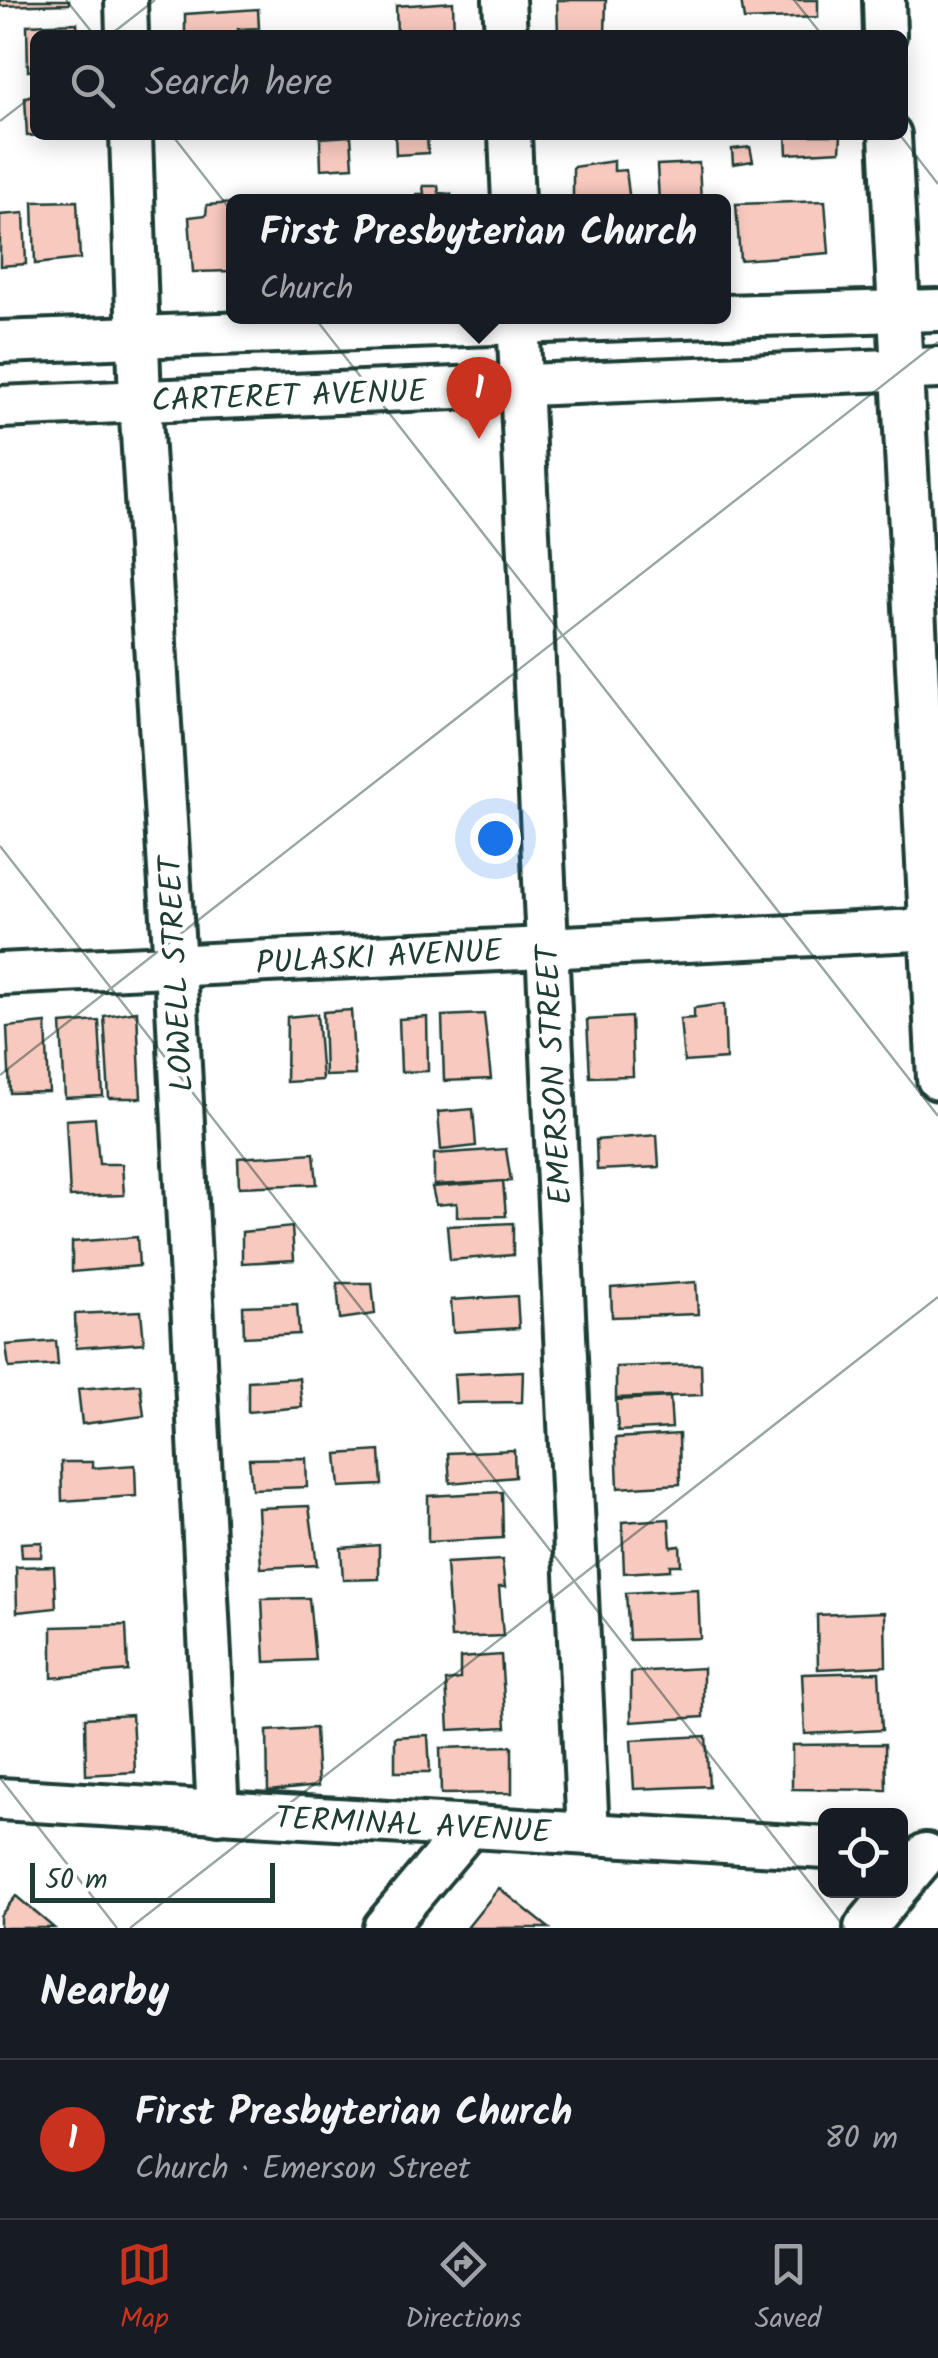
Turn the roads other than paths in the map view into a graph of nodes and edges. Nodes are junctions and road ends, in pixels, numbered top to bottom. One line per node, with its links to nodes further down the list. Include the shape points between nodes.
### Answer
1 (126, 0): 4 (street)
2 (504, 0): 5 (street)
3 (884, 0): 6 (street)
4 (127, 30)
5 (506, 30)
6 (885, 30)
7 (130, 140): 16 (street, LOWELL STREET)
8 (510, 140): 10 (street)
9 (890, 140): 12 (street)
10 (513, 194)
11 (938, 310): 12 (street)
12 (898, 312): 13 (street); 18 (street)
13 (731, 316)
14 (423, 324): 16 (street, CARTERET AVENUE)
15 (518, 324): 19 (street, EMERSON STREET)
16 (138, 336): 17 (street, CARTERET AVENUE); 20 (street, LOWELL STREET)
17 (0, 342)
18 (920, 369): 19 (street, CARTERET AVENUE); 22 (street)
19 (522, 385): 20 (street, CARTERET AVENUE); 23 (street, EMERSON STREET)
20 (140, 401): 21 (street, CARTERET AVENUE); 24 (street, LOWELL STREET)
21 (0, 408)
22 (935, 930): 23 (street, PULASKI AVENUE); 26 (street)
23 (547, 948): 24 (street, PULASKI AVENUE); 30 (street, EMERSON STREET)
24 (176, 966): 25 (street, PULASKI AVENUE); 28 (street, LOWELL STREET)
25 (0, 974)
26 (938, 1079)
27 (0, 1800): 28 (street, TERMINAL AVENUE)
28 (218, 1812): 29 (street, TERMINAL AVENUE)
29 (469, 1828): 30 (street, TERMINAL AVENUE); 34 (street)
30 (588, 1834): 31 (street, TERMINAL AVENUE)
31 (818, 1848)
32 (921, 1853): 33 (street)
33 (886, 1909)
34 (384, 1928)

